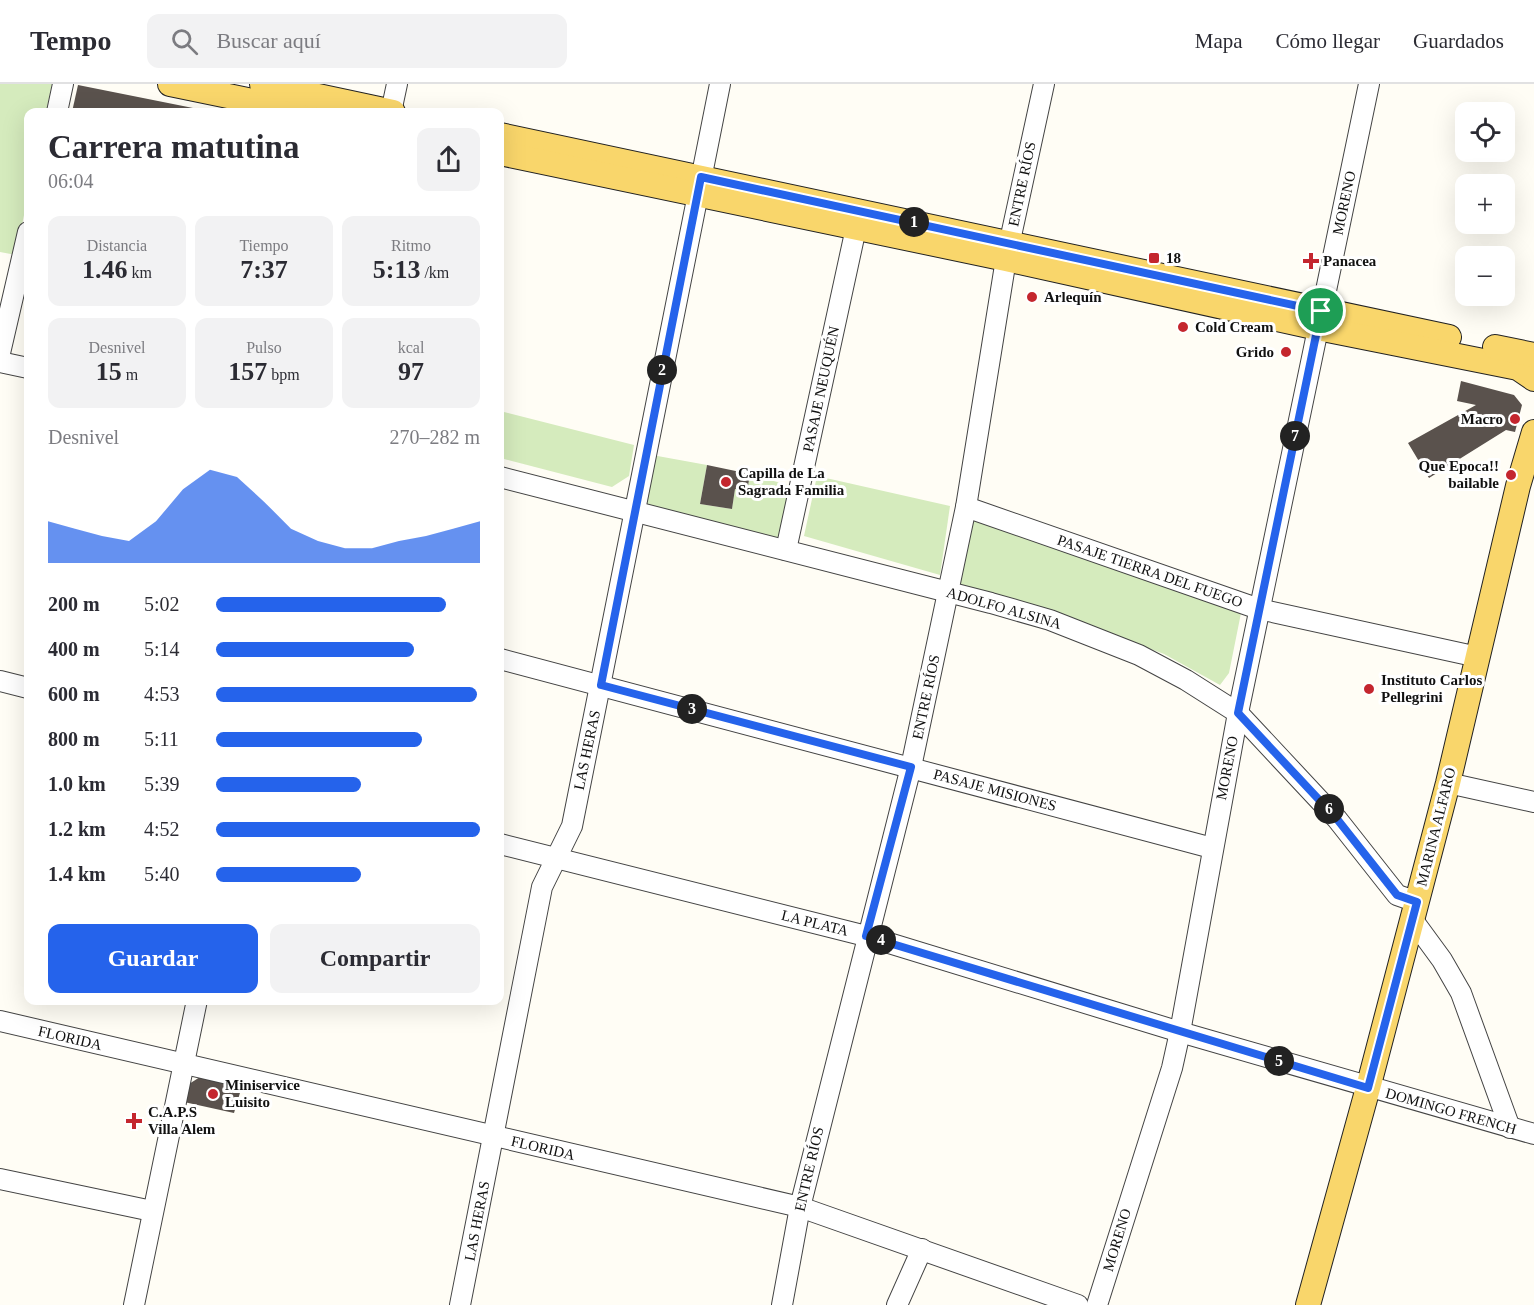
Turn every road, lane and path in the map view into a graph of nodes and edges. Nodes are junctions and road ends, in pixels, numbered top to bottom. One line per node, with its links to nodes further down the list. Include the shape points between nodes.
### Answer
1 (63, 84): 8 (street)
2 (170, 84): 9 (main road)
3 (262, 84): 10 (main road)
4 (397, 84): 11 (street)
5 (720, 84): 14 (street, LAS HERAS)
6 (1044, 84): 17 (street, ENTRE RÍOS)
7 (1369, 84): 18 (street, MORENO)
8 (58, 108)
9 (287, 108)
10 (373, 108)
11 (393, 108)
12 (504, 136): 14 (main road)
13 (504, 154): 14 (main road)
14 (699, 186): 15 (main road); 17 (main road); 29 (street, LAS HERAS)
15 (856, 228): 17 (main road); 30 (street, PASAJE NEUQUÉN)
16 (24, 249): 19 (street)
17 (1008, 251): 18 (main road); 28 (street, ENTRE RÍOS)
18 (1319, 320): 20 (main road); 23 (main road, via 1518,368); 32 (street, MORENO)
19 (0, 353)
20 (1534, 355)
21 (0, 362): 22 (street)
22 (24, 367)
23 (1534, 379)
24 (1534, 432): 27 (main road, MARINA ALFARO)
25 (1534, 466): 27 (main road, MARINA ALFARO)
26 (504, 478): 29 (street, ADOLFO ALSINA)
27 (1518, 486): 33 (main road, MARINA ALFARO)
28 (966, 507): 31 (street, ENTRE RÍOS); 32 (street, PASAJE TIERRA DEL FUEGO)
29 (633, 513): 30 (street, ADOLFO ALSINA); 36 (street, LAS HERAS)
30 (786, 550): 31 (street, ADOLFO ALSINA)
31 (948, 592): 38 (street, ADOLFO ALSINA, via 1097,637 1186,680); 39 (street, ENTRE RÍOS)
32 (1259, 609): 33 (street, PASAJE TIERRA DEL FUEGO); 38 (street, MORENO)
33 (1478, 657): 40 (main road, MARINA ALFARO)
34 (504, 660): 36 (street, PASAJE MISIONES)
35 (0, 681): 37 (street)
36 (601, 685): 39 (street, PASAJE MISIONES); 44 (street, LAS HERAS, via 572,826)
37 (24, 687)
38 (1238, 713): 43 (street, MORENO); 45 (street, ADOLFO ALSINA, via 1337,819 1397,895)
39 (911, 767): 43 (street, PASAJE MISIONES); 46 (street, ENTRE RÍOS)
40 (1448, 783): 41 (street); 45 (main road, MARINA ALFARO)
41 (1534, 802)
42 (504, 845): 44 (street, LA PLATA)
43 (1212, 848): 49 (street, MORENO)
44 (557, 858): 46 (street, LA PLATA); 54 (street, LAS HERAS, via 543,887)
45 (1415, 911): 51 (main road, MARINA ALFARO); 52 (street, via 1461,993)
46 (866, 936): 49 (street, LA PLATA); 56 (street, ENTRE RÍOS)
47 (195, 1005): 50 (street)
48 (0, 1021): 50 (street, FLORIDA)
49 (1180, 1032): 51 (street, LA PLATA); 64 (street, MORENO)
50 (183, 1065): 54 (street, FLORIDA); 57 (street)
51 (1368, 1088): 52 (street, DOMINGO FRENCH); 65 (main road, MARINA ALFARO)
52 (1510, 1128): 53 (street, DOMINGO FRENCH)
53 (1534, 1134)
54 (493, 1136): 56 (street, FLORIDA); 60 (street, LAS HERAS)
55 (0, 1179): 57 (street)
56 (800, 1207): 58 (street, FLORIDA); 61 (street, ENTRE RÍOS)
57 (152, 1211): 59 (street)
58 (922, 1250): 62 (street); 63 (street, FLORIDA)
59 (134, 1305)
60 (460, 1305)
61 (782, 1305)
62 (897, 1305)
63 (1077, 1305)
64 (1097, 1305)
65 (1308, 1305)

